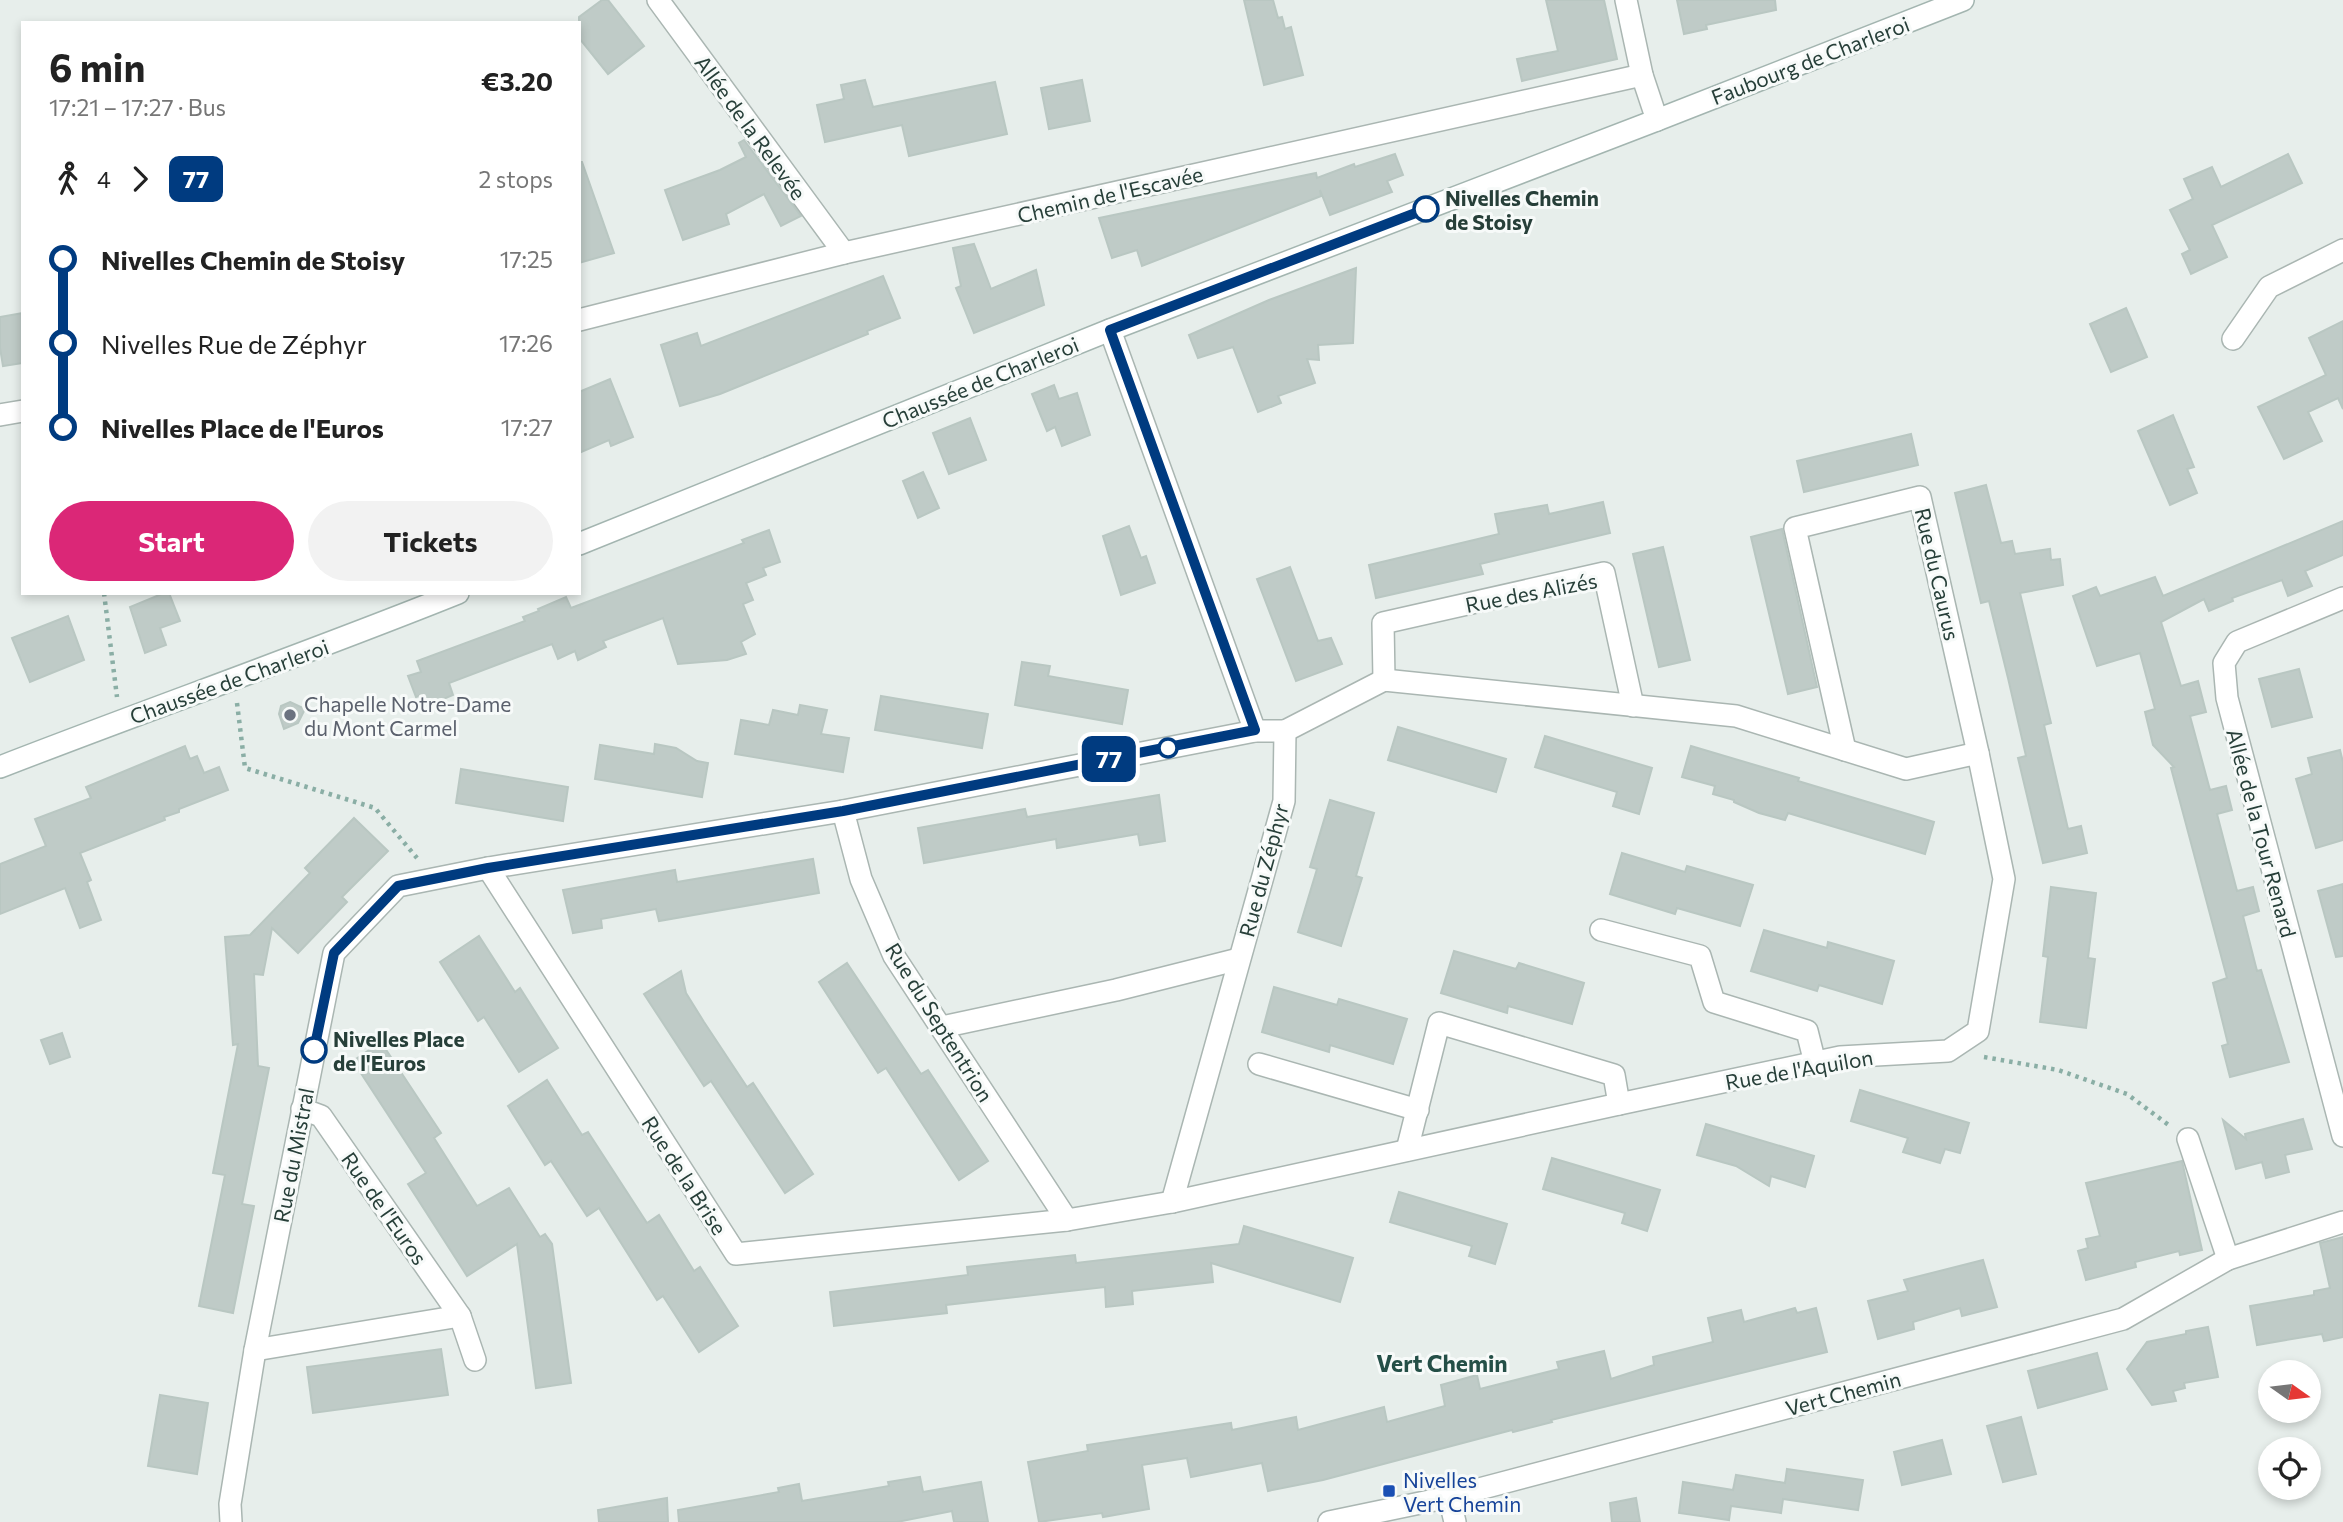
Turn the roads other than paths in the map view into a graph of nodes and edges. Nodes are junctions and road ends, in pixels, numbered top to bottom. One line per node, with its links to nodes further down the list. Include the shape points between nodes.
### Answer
1 (658, 0): 7 (street, Allée de la Relevée)
2 (1626, 0): 4 (street)
3 (1963, 0): 5 (street, Faubourg de Charleroi)
4 (1642, 75): 5 (street); 7 (street, Chemin de l'Escavée)
5 (1657, 120): 9 (street, Chaussée de Charleroi)
6 (2343, 250): 10 (street, via 2269,287)
7 (844, 253): 8 (street, Chemin de l'Escavée)
8 (581, 319)
9 (1110, 330): 13 (street, Chaussée de Charleroi); 18 (street)
10 (2233, 339)
11 (21, 411): 12 (street)
12 (0, 415)
13 (581, 543)
14 (453, 595): 22 (street, Chaussée de Charleroi)
15 (2343, 598): 33 (street, Allée de la Tour Renard, via 2237,642 2224,663 2227,698)
16 (1384, 680): 17 (street); 17 (street, Rue des Alizés, via 1383,623 1604,573); 19 (street)
17 (1633, 706): 20 (street, via 1736,716)
18 (1255, 730): 19 (street); 23 (street, Rue du Mistral)
19 (1285, 731): 26 (street, Rue du Zéphyr, via 1284,801)
20 (1845, 750): 21 (street, via 1906,769); 21 (street, Rue du Caurus, via 1796,528 1920,497)
21 (1978, 753): 28 (street, Rue de l'Aquilon, via 2004,879 1978,1031 1948,1051)
22 (0, 767)
23 (843, 811): 24 (street, Rue du Mistral); 27 (street, Rue du Septentrion, via 861,879 894,956)
24 (488, 868): 31 (street, Rue du Mistral, via 398,886 334,953); 37 (street, Rue de la Brise, via 736,1254)
25 (1601, 930): 28 (street, via 1700,956 1714,1002 1807,1031)
26 (1239, 959): 27 (street); 36 (street, Rue du Zéphyr)
27 (942, 1027): 37 (street, Rue du Septentrion)
28 (1815, 1063): 30 (street, Rue de l'Aquilon)
29 (1259, 1064): 32 (street)
30 (1619, 1104): 32 (street, via 1614,1074 1439,1023); 35 (street, Rue de l'Aquilon)
31 (302, 1109): 40 (street, Rue de l'Euros, via 321,1116); 41 (street, Rue du Mistral)
32 (1418, 1110): 35 (street)
33 (2343, 1136)
34 (2188, 1139): 39 (street)
35 (1407, 1150): 36 (street, Rue de l'Aquilon)
36 (1171, 1202): 37 (street, Rue de la Brise)
37 (1067, 1220)
38 (2343, 1222): 39 (street, Vert Chemin)
39 (2228, 1259): 43 (street, Vert Chemin, via 2123,1319)
40 (460, 1316): 41 (street); 42 (street, Rue de l'Euros)
41 (255, 1350): 44 (street, Rue du Mistral)
42 (475, 1360)
43 (1449, 1497): 45 (street, Vert Chemin); 46 (street)
44 (231, 1522)
45 (1329, 1522)
46 (1455, 1522)

